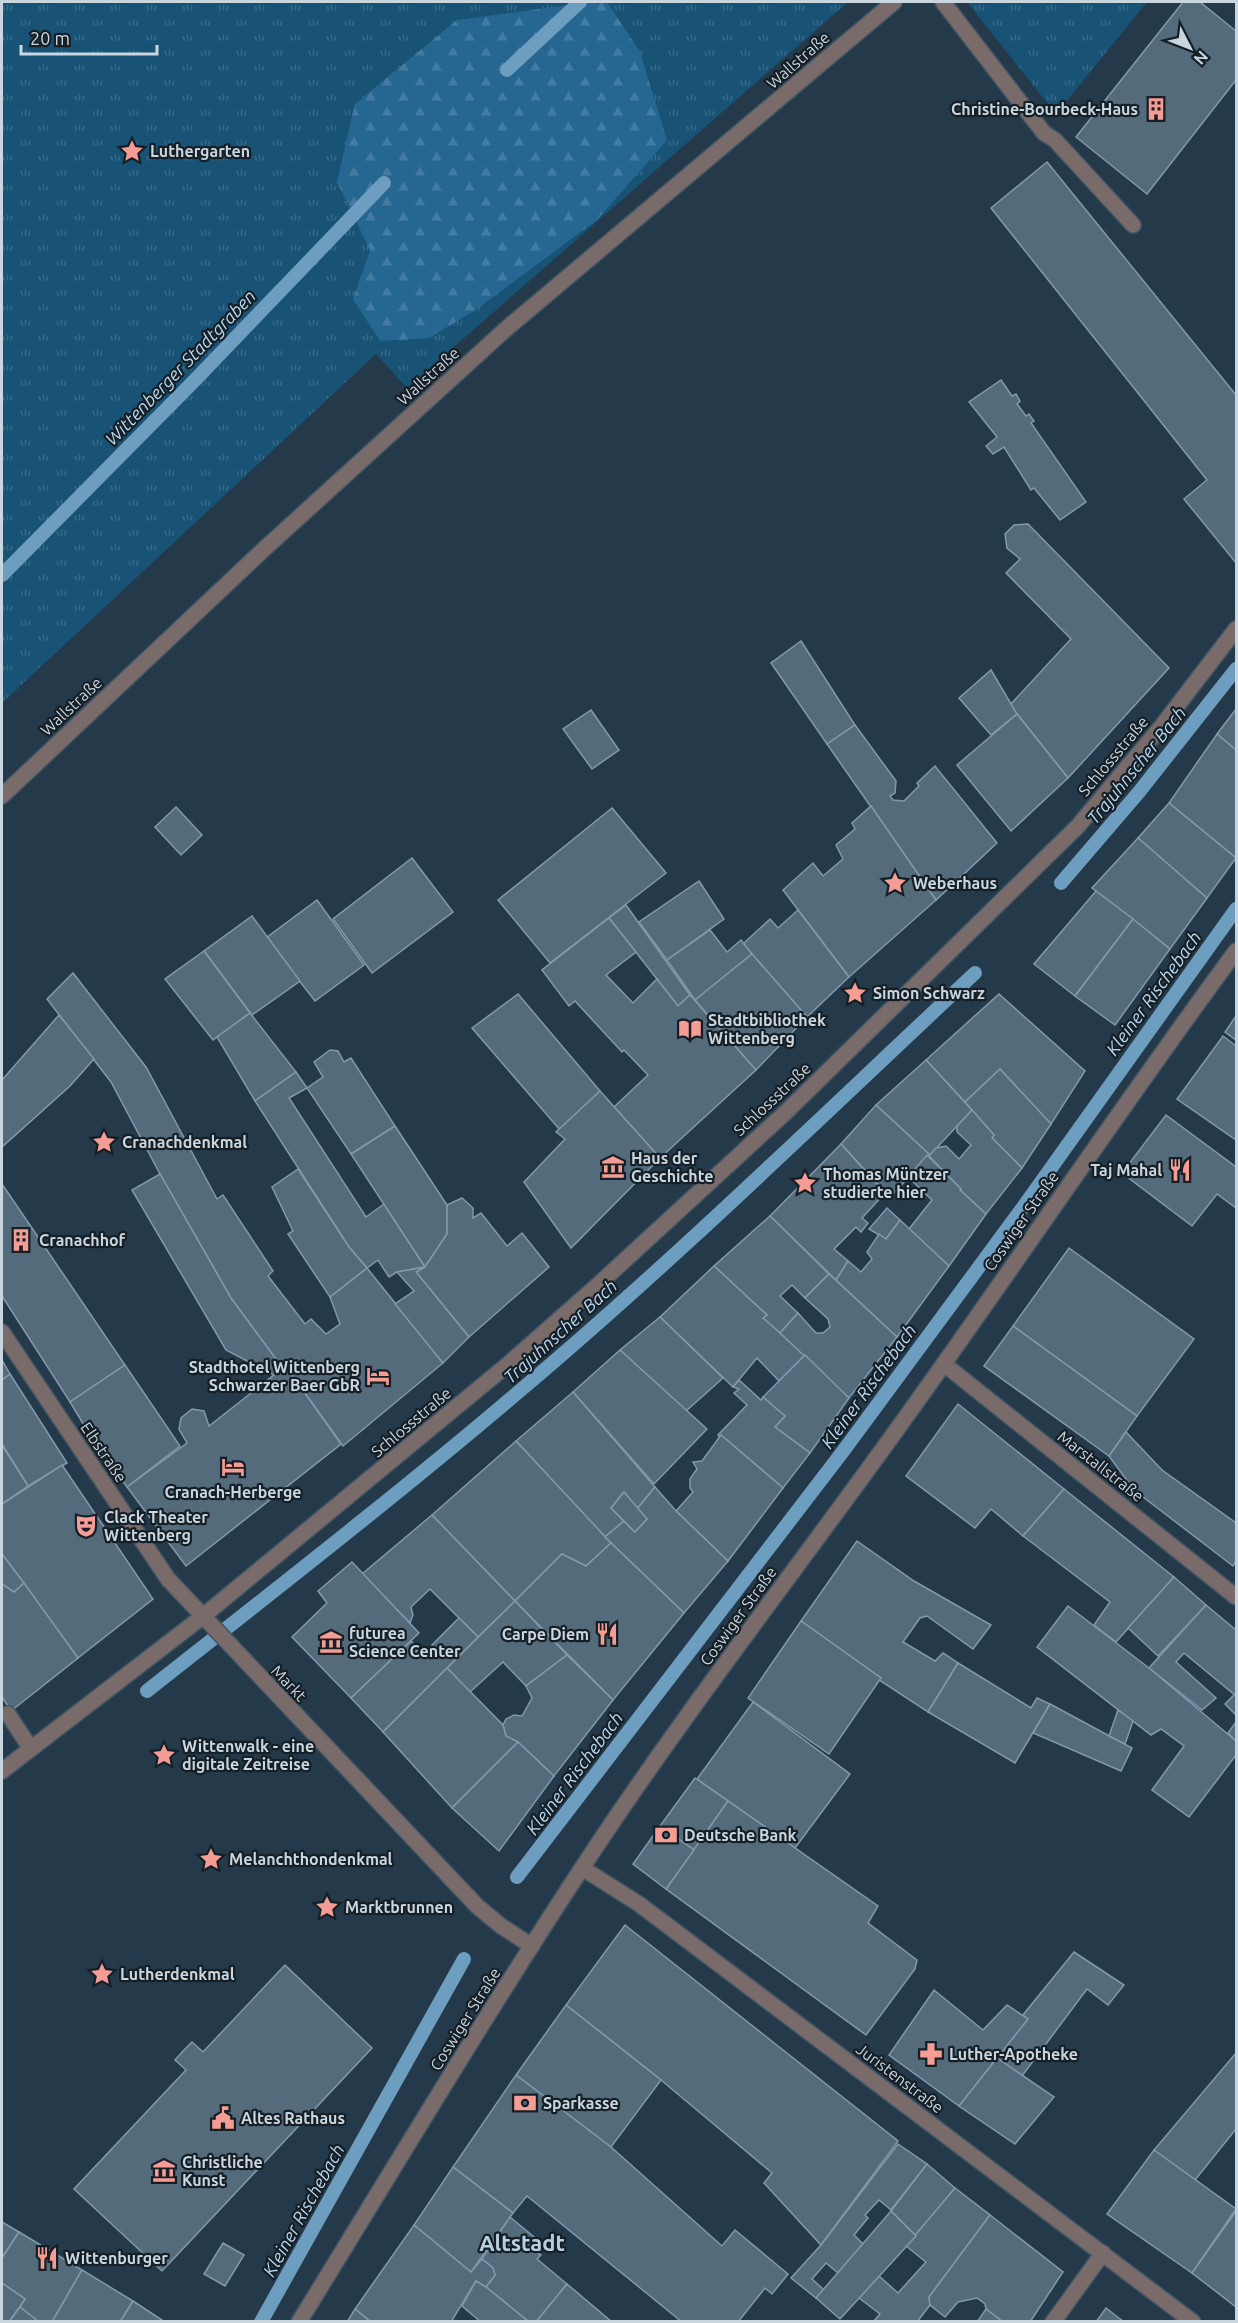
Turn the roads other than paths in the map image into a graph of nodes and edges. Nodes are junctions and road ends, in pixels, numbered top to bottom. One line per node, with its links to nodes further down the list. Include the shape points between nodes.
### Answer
1 (894, 2): 5 (street, Wallstraße, via 506,329)
2 (943, 2): 3 (street, via 1044,133 1055,140)
3 (1133, 225)
4 (1236, 628): 10 (street, Schlossstraße, via 1161,727 1078,826 832,1068 506,1366)
5 (2, 796)
6 (1236, 951): 8 (street, Coswiger Straße)
7 (2, 1332): 10 (street, Elbstraße, via 168,1579)
8 (944, 1364): 9 (street, Marstallstraße); 14 (street, Coswiger Straße, via 757,1619)
9 (1236, 1597)
10 (202, 1617): 12 (street); 15 (street, Markt, via 477,1906)
11 (8, 1714): 12 (street)
12 (31, 1749): 13 (street)
13 (2, 1771)
14 (582, 1868): 15 (street, Coswiger Straße); 16 (street, Juristenstraße, via 639,1904)
15 (532, 1946): 17 (street, Coswiger Straße)
16 (1103, 2253): 18 (street); 19 (street, Juristenstraße)
17 (299, 2322)
18 (1053, 2322)
19 (1193, 2322)

